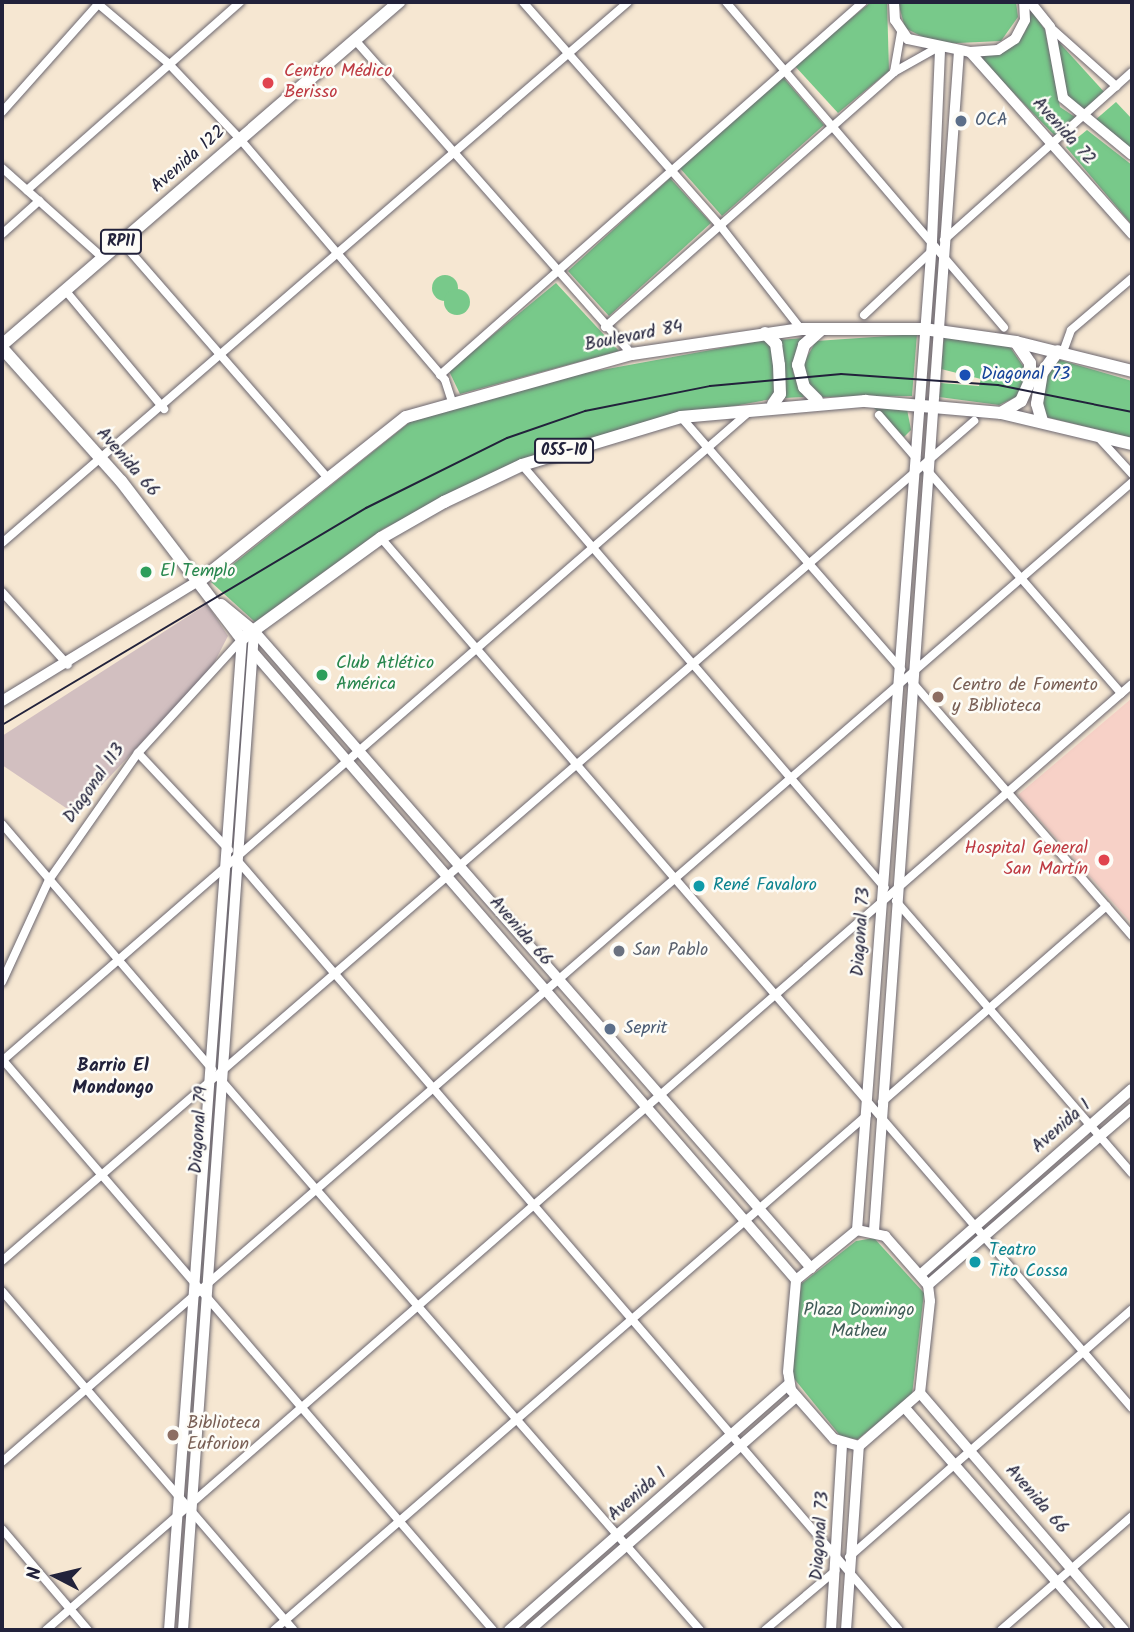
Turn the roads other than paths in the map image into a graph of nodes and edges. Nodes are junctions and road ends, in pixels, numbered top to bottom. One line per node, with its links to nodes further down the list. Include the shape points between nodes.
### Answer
1 (98, 2): 17 (street); 22 (street)
2 (240, 2): 17 (street)
3 (399, 2): 13 (main road, Avenida 122 / RP11)
4 (523, 2): 16 (street)
5 (628, 2): 16 (street)
6 (726, 2): 18 (street)
7 (863, 2): 18 (street)
8 (894, 2): 12 (main road)
9 (1024, 2): 15 (main road, via 1025,20 1015,39 998,50)
10 (1030, 2): 11 (street, Avenida 72)
11 (1050, 27): 21 (street); 23 (street, Avenida 72, via 1063,98)
12 (901, 33): 14 (main road); 19 (street)
13 (355, 40): 25 (main road, Avenida 122 / RP11); 27 (street)
14 (937, 50): 15 (main road); 19 (street); 38 (main road, Diagonal 73)
15 (964, 52): 26 (street, Avenida 72); 36 (main road, Diagonal 73)
16 (569, 53): 27 (street); 30 (street)
17 (168, 63): 25 (street); 31 (street)
18 (785, 71): 24 (street); 30 (street)
19 (894, 72): 24 (street)
20 (1132, 72): 21 (street)
21 (1116, 86): 23 (street)
22 (2, 112)
23 (1083, 115): 26 (street); 28 (street, Avenida 72)
24 (832, 127): 33 (street); 38 (street)
25 (240, 139): 37 (main road, Avenida 122 / RP11); 40 (street)
26 (1052, 143): 35 (street, Avenida 72); 36 (street)
27 (452, 152): 40 (street); 42 (street)
28 (1132, 155)
29 (2, 168): 31 (street)
30 (672, 170): 33 (street); 42 (street)
31 (27, 190): 32 (street)
32 (39, 201): 34 (street); 41 (street)
33 (722, 228): 46 (street); 49 (street)
34 (2, 234)
35 (1132, 234)
36 (946, 238): 38 (street); 39 (main road, Diagonal 73)
37 (121, 241): 41 (main road, Avenida 122 / RP11); 57 (street)
38 (933, 246): 39 (street); 45 (street); 50 (main road, Diagonal 73)
39 (945, 256): 47 (street); 51 (main road, Diagonal 73)
40 (338, 257): 57 (street); 59 (street)
41 (103, 258): 44 (main road, Avenida 122 / RP11)
42 (556, 272): 46 (street); 59 (street)
43 (1132, 278): 55 (street, via 1071,330)
44 (65, 290): 54 (main road, Avenida 122 / RP11); 66 (street)
45 (864, 315)
46 (605, 327): 56 (street)
47 (1003, 327)
48 (822, 328): 49 (main road, Boulevard 84); 50 (main road, Boulevard 84); 60 (main road, via 804,345 798,365 804,387)
49 (801, 329): 52 (main road, Boulevard 84)
50 (924, 329): 51 (main road, Boulevard 84); 63 (main road, Diagonal 73)
51 (940, 330): 53 (main road, Boulevard 84); 64 (main road, Diagonal 73)
52 (765, 333): 56 (main road, Boulevard 84); 62 (main road, via 776,344 779,365 780,394)
53 (1016, 342): 55 (main road, Boulevard 84); 67 (main road, via 1030,363 1030,380 1021,401)
54 (2, 347): 76 (main road, Avenida 66)
55 (1060, 351): 58 (main road, Boulevard 84); 71 (main road, via 1042,373 1037,404)
56 (632, 354): 61 (main road, Boulevard 84)
57 (222, 357): 66 (street); 81 (street)
58 (1132, 370)
59 (440, 374): 61 (street)
60 (817, 400): 62 (main road, 055-10); 63 (main road, 055-10)
61 (452, 401): 81 (main road, Boulevard 84, via 390,427)
62 (773, 404): 65 (main road, 055-10)
63 (918, 404): 64 (main road, 055-10); 77 (main road, Diagonal 73)
64 (935, 405): 67 (main road, 055-10); 75 (main road, Diagonal 73)
65 (755, 407): 69 (main road, 055-10); 74 (street)
66 (164, 409): 76 (street)
67 (1001, 413): 71 (main road, 055-10)
68 (879, 415): 77 (street)
69 (681, 417): 74 (street); 78 (main road, 055-10)
70 (974, 421): 75 (street)
71 (1042, 421): 72 (main road, 055-10)
72 (1096, 434): 73 (main road, 055-10); 80 (street)
73 (1132, 444)
74 (707, 448): 85 (street); 86 (street)
75 (931, 455): 77 (street); 79 (main road, Diagonal 73)
76 (103, 460): 84 (street); 88 (main road, Avenida 66)
77 (916, 464): 79 (street); 86 (street); 97 (main road, Diagonal 73)
78 (522, 465): 83 (main road, 055-10); 85 (street)
79 (930, 474): 87 (street); 98 (main road, Diagonal 73)
80 (1132, 474)
81 (327, 477): 88 (main road, Boulevard 84)
82 (1132, 482): 87 (street)
83 (381, 538): 91 (main road, 055-10); 93 (street)
84 (2, 543)
85 (593, 548): 93 (street); 95 (street)
86 (807, 563): 95 (street); 97 (street)
87 (1021, 578): 98 (street); 101 (street)
88 (202, 579): 90 (main road, Avenida 66); 96 (street)
89 (2, 592): 96 (street)
90 (221, 605): 91 (main road, Avenida 66); 92 (main road, Avenida 66)
91 (254, 632): 92 (main road, Diagonal 113); 94 (main road, Diagonal 79); 103 (main road, Avenida 66)
92 (242, 639): 94 (main road, Avenida 66); 104 (street, Diagonal 113); 110 (main road, Diagonal 79)
93 (477, 649): 103 (street); 106 (street)
94 (254, 654): 105 (main road, Avenida 66); 111 (main road, Diagonal 79)
95 (692, 663): 106 (street); 107 (street)
96 (68, 666): 102 (street)
97 (898, 667): 98 (street); 100 (main road, Diagonal 73)
98 (912, 677): 100 (street); 108 (street); 118 (main road, Diagonal 73)
99 (1132, 684): 101 (street)
100 (897, 685): 107 (street); 117 (main road, Diagonal 73)
101 (1121, 693): 108 (street)
102 (2, 701)
103 (359, 751): 105 (street); 112 (main road, Avenida 66)
104 (138, 753): 110 (street); 116 (street, Diagonal 113)
105 (347, 761): 111 (street); 114 (main road, Avenida 66)
106 (576, 764): 112 (street); 115 (street)
107 (790, 778): 115 (street); 117 (street)
108 (1009, 792): 118 (street); 120 (street)
109 (2, 824): 116 (street)
110 (225, 845): 111 (street); 113 (main road, Diagonal 79)
111 (238, 858): 113 (street); 123 (street); 131 (main road, Diagonal 79)
112 (458, 865): 114 (street); 124 (main road, Avenida 66)
113 (222, 869): 122 (street); 130 (main road, Diagonal 79)
114 (446, 876): 123 (street); 126 (main road, Avenida 66)
115 (675, 878): 124 (street); 127 (street)
116 (49, 880): 122 (street); 125 (street, Diagonal 113)
117 (883, 885): 118 (street); 119 (main road, Diagonal 73)
118 (896, 895): 119 (street); 128 (street); 136 (main road, Diagonal 73)
119 (881, 903): 127 (street); 139 (main road, Diagonal 73)
120 (1107, 906): 121 (street); 128 (street)
121 (1132, 936)
122 (116, 962): 129 (street); 130 (street)
123 (335, 972): 131 (street); 133 (street)
124 (559, 979): 126 (street); 135 (main road, Avenida 66)
125 (2, 982)
126 (547, 989): 133 (street); 137 (main road, Avenida 66)
127 (776, 995): 135 (street); 139 (street)
128 (991, 1011): 136 (street); 141 (street)
129 (2, 1060): 144 (street)
130 (209, 1066): 131 (street); 132 (main road, Diagonal 79)
131 (220, 1075): 132 (street); 145 (street); 159 (main road, Diagonal 79)
132 (207, 1083): 144 (street); 156 (main road, Diagonal 79)
133 (433, 1088): 145 (street); 146 (street)
134 (1132, 1089): 141 (main road, Avenida 1)
135 (660, 1096): 137 (street); 147 (main road, Avenida 66)
136 (884, 1101): 139 (street); 140 (main road, Diagonal 73)
137 (647, 1108): 146 (street); 148 (main road, Avenida 66)
138 (1132, 1108): 142 (main road, Avenida 1)
139 (869, 1109): 140 (street); 147 (street); 150 (main road, Diagonal 73)
140 (883, 1119): 149 (street); 151 (main road, Diagonal 73)
141 (1090, 1126): 142 (street); 149 (main road, Avenida 1)
142 (1100, 1136): 143 (street); 152 (main road, Avenida 1)
143 (1132, 1173)
144 (102, 1175): 153 (street); 156 (street)
145 (315, 1190): 159 (street); 162 (street)
146 (533, 1207): 162 (street); 164 (street)
147 (761, 1211): 148 (street); 154 (main road, Avenida 66)
148 (748, 1224): 157 (main road, Avenida 66); 164 (street)
149 (975, 1224): 152 (street); 155 (main road, Avenida 1)
150 (857, 1230): 151 (main road); 154 (main road)
151 (874, 1231): 155 (main road)
152 (984, 1235): 158 (main road, Avenida 1); 165 (street)
153 (2, 1261)
154 (811, 1268): 157 (main road)
155 (920, 1275): 158 (main road)
156 (194, 1276): 159 (street); 161 (main road, Diagonal 79)
157 (796, 1280): 166 (main road)
158 (929, 1285): 168 (main road)
159 (205, 1289): 161 (street); 170 (street); 182 (main road, Diagonal 79)
160 (2, 1291): 167 (street)
161 (192, 1299): 167 (street); 181 (main road, Diagonal 79)
162 (419, 1306): 170 (street); 173 (street)
163 (1132, 1309): 165 (street)
164 (628, 1322): 173 (street); 174 (street)
165 (1083, 1351): 172 (street); 178 (street)
166 (789, 1384): 169 (main road); 174 (main road, Avenida 1)
167 (86, 1389): 179 (street); 181 (street)
168 (920, 1393): 171 (main road); 178 (main road, Avenida 66)
169 (796, 1397): 175 (main road, Avenida 1); 176 (main road)
170 (302, 1408): 182 (street); 185 (street)
171 (905, 1408): 177 (main road); 180 (main road)
172 (1132, 1408)
173 (517, 1417): 185 (street); 187 (street)
174 (734, 1435): 175 (street); 187 (main road, Avenida 1)
175 (742, 1445): 188 (main road, Avenida 1); 190 (street)
176 (842, 1445): 177 (main road); 190 (main road, Diagonal 73)
177 (859, 1446): 189 (main road, Diagonal 73)
178 (970, 1451): 180 (street); 191 (main road, Avenida 66)
179 (2, 1462)
180 (954, 1464): 189 (street); 193 (main road)
181 (178, 1496): 182 (street); 184 (main road, Diagonal 79)
182 (191, 1509): 184 (street); 195 (street); 199 (main road, Diagonal 79)
183 (1132, 1516): 191 (street)
184 (177, 1519): 194 (street); 198 (main road, Diagonal 79)
185 (401, 1522): 195 (street); 202 (street)
186 (2, 1529): 194 (street)
187 (618, 1535): 188 (street); 203 (main road, Avenida 1)
188 (627, 1546): 204 (main road, Avenida 1); 205 (street)
189 (851, 1555): 190 (street); 192 (main road, Diagonal 73)
190 (838, 1563): 192 (street); 206 (street); 207 (main road, Diagonal 73)
191 (1071, 1569): 193 (street); 212 (main road, Avenida 66)
192 (850, 1575): 208 (main road, Diagonal 73); 209 (street)
193 (1057, 1581): 210 (street); 211 (main road)
194 (71, 1609): 196 (street); 197 (street)
195 (286, 1621): 200 (street); 201 (street)
196 (46, 1630)
197 (88, 1630)
198 (169, 1630)
199 (183, 1630)
200 (275, 1630)
201 (294, 1630)
202 (494, 1630)
203 (509, 1630)
204 (530, 1630)
205 (700, 1630)
206 (765, 1630)
207 (831, 1630)
208 (846, 1630)
209 (899, 1630)
210 (1001, 1630)
211 (1100, 1630)
212 (1124, 1630)

